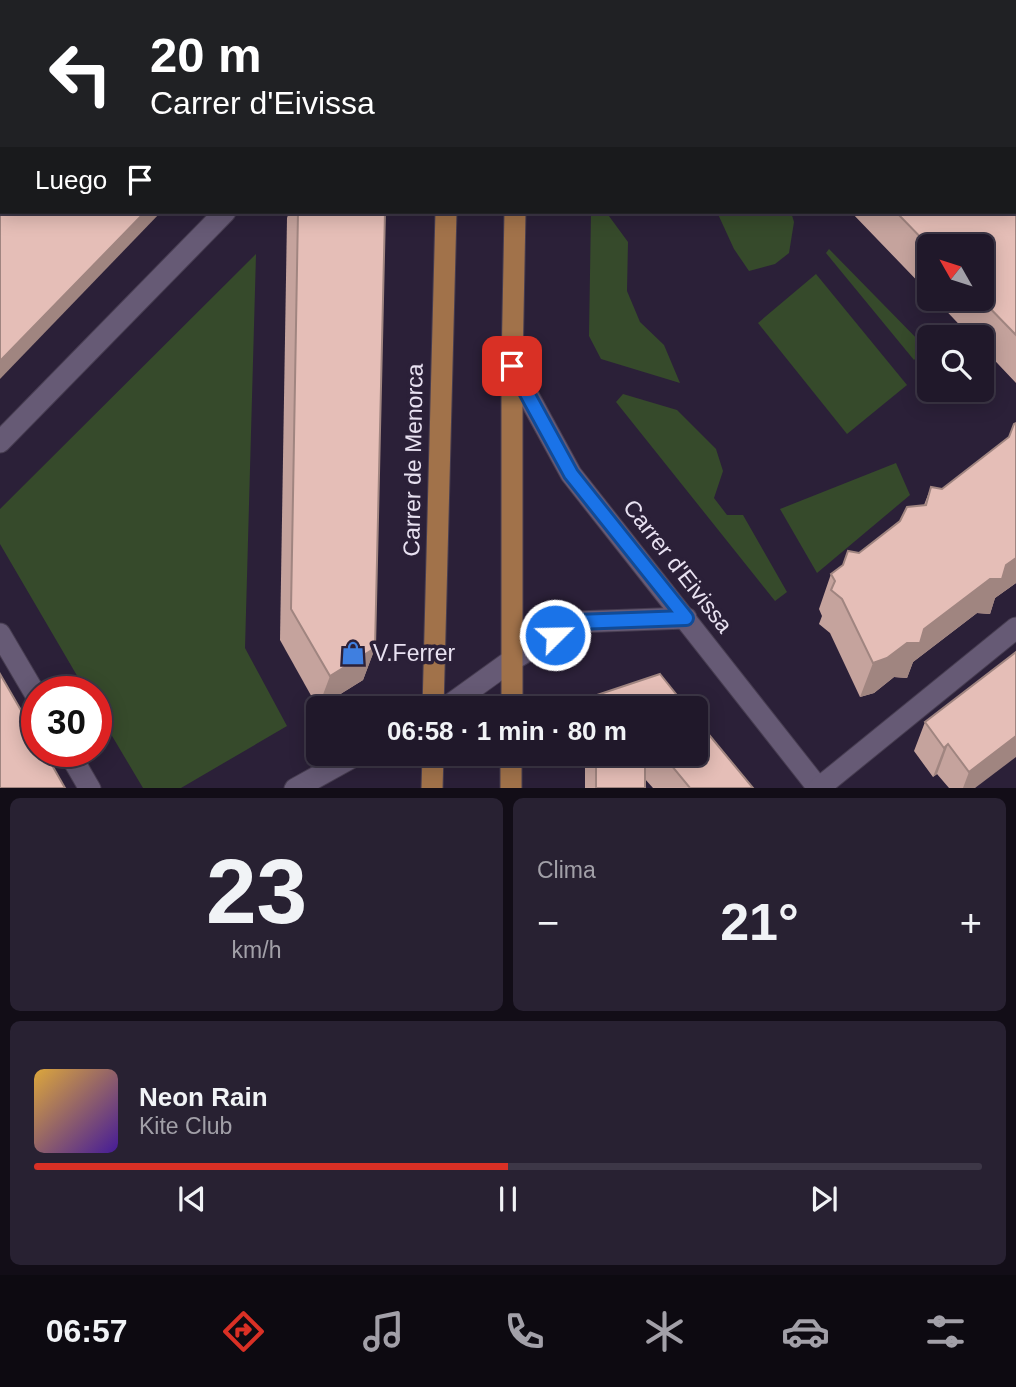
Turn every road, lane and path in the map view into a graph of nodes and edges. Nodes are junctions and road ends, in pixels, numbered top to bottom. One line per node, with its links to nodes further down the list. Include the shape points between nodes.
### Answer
1 (223, 214): 5 (street)
2 (446, 214): 11 (main road, Carrer de Menorca)
3 (515, 214): 4 (main road)
4 (512, 366): 6 (street, Carrer d'Eivissa, via 571,474); 9 (main road)
5 (0, 442)
6 (686, 618): 9 (street, via 576,622); 22 (street, Carrer d'Eivissa)
7 (1016, 628): 22 (street)
8 (0, 634): 10 (street)
9 (512, 660): 12 (street); 13 (main road)
10 (25, 676)
11 (433, 696)
12 (462, 696)
13 (512, 696)
14 (336, 766): 19 (street)
15 (433, 766): 20 (main road)
16 (511, 766): 21 (main road)
17 (77, 767): 18 (street)
18 (89, 788)
19 (297, 788)
20 (432, 788)
21 (511, 788)
22 (819, 788)

